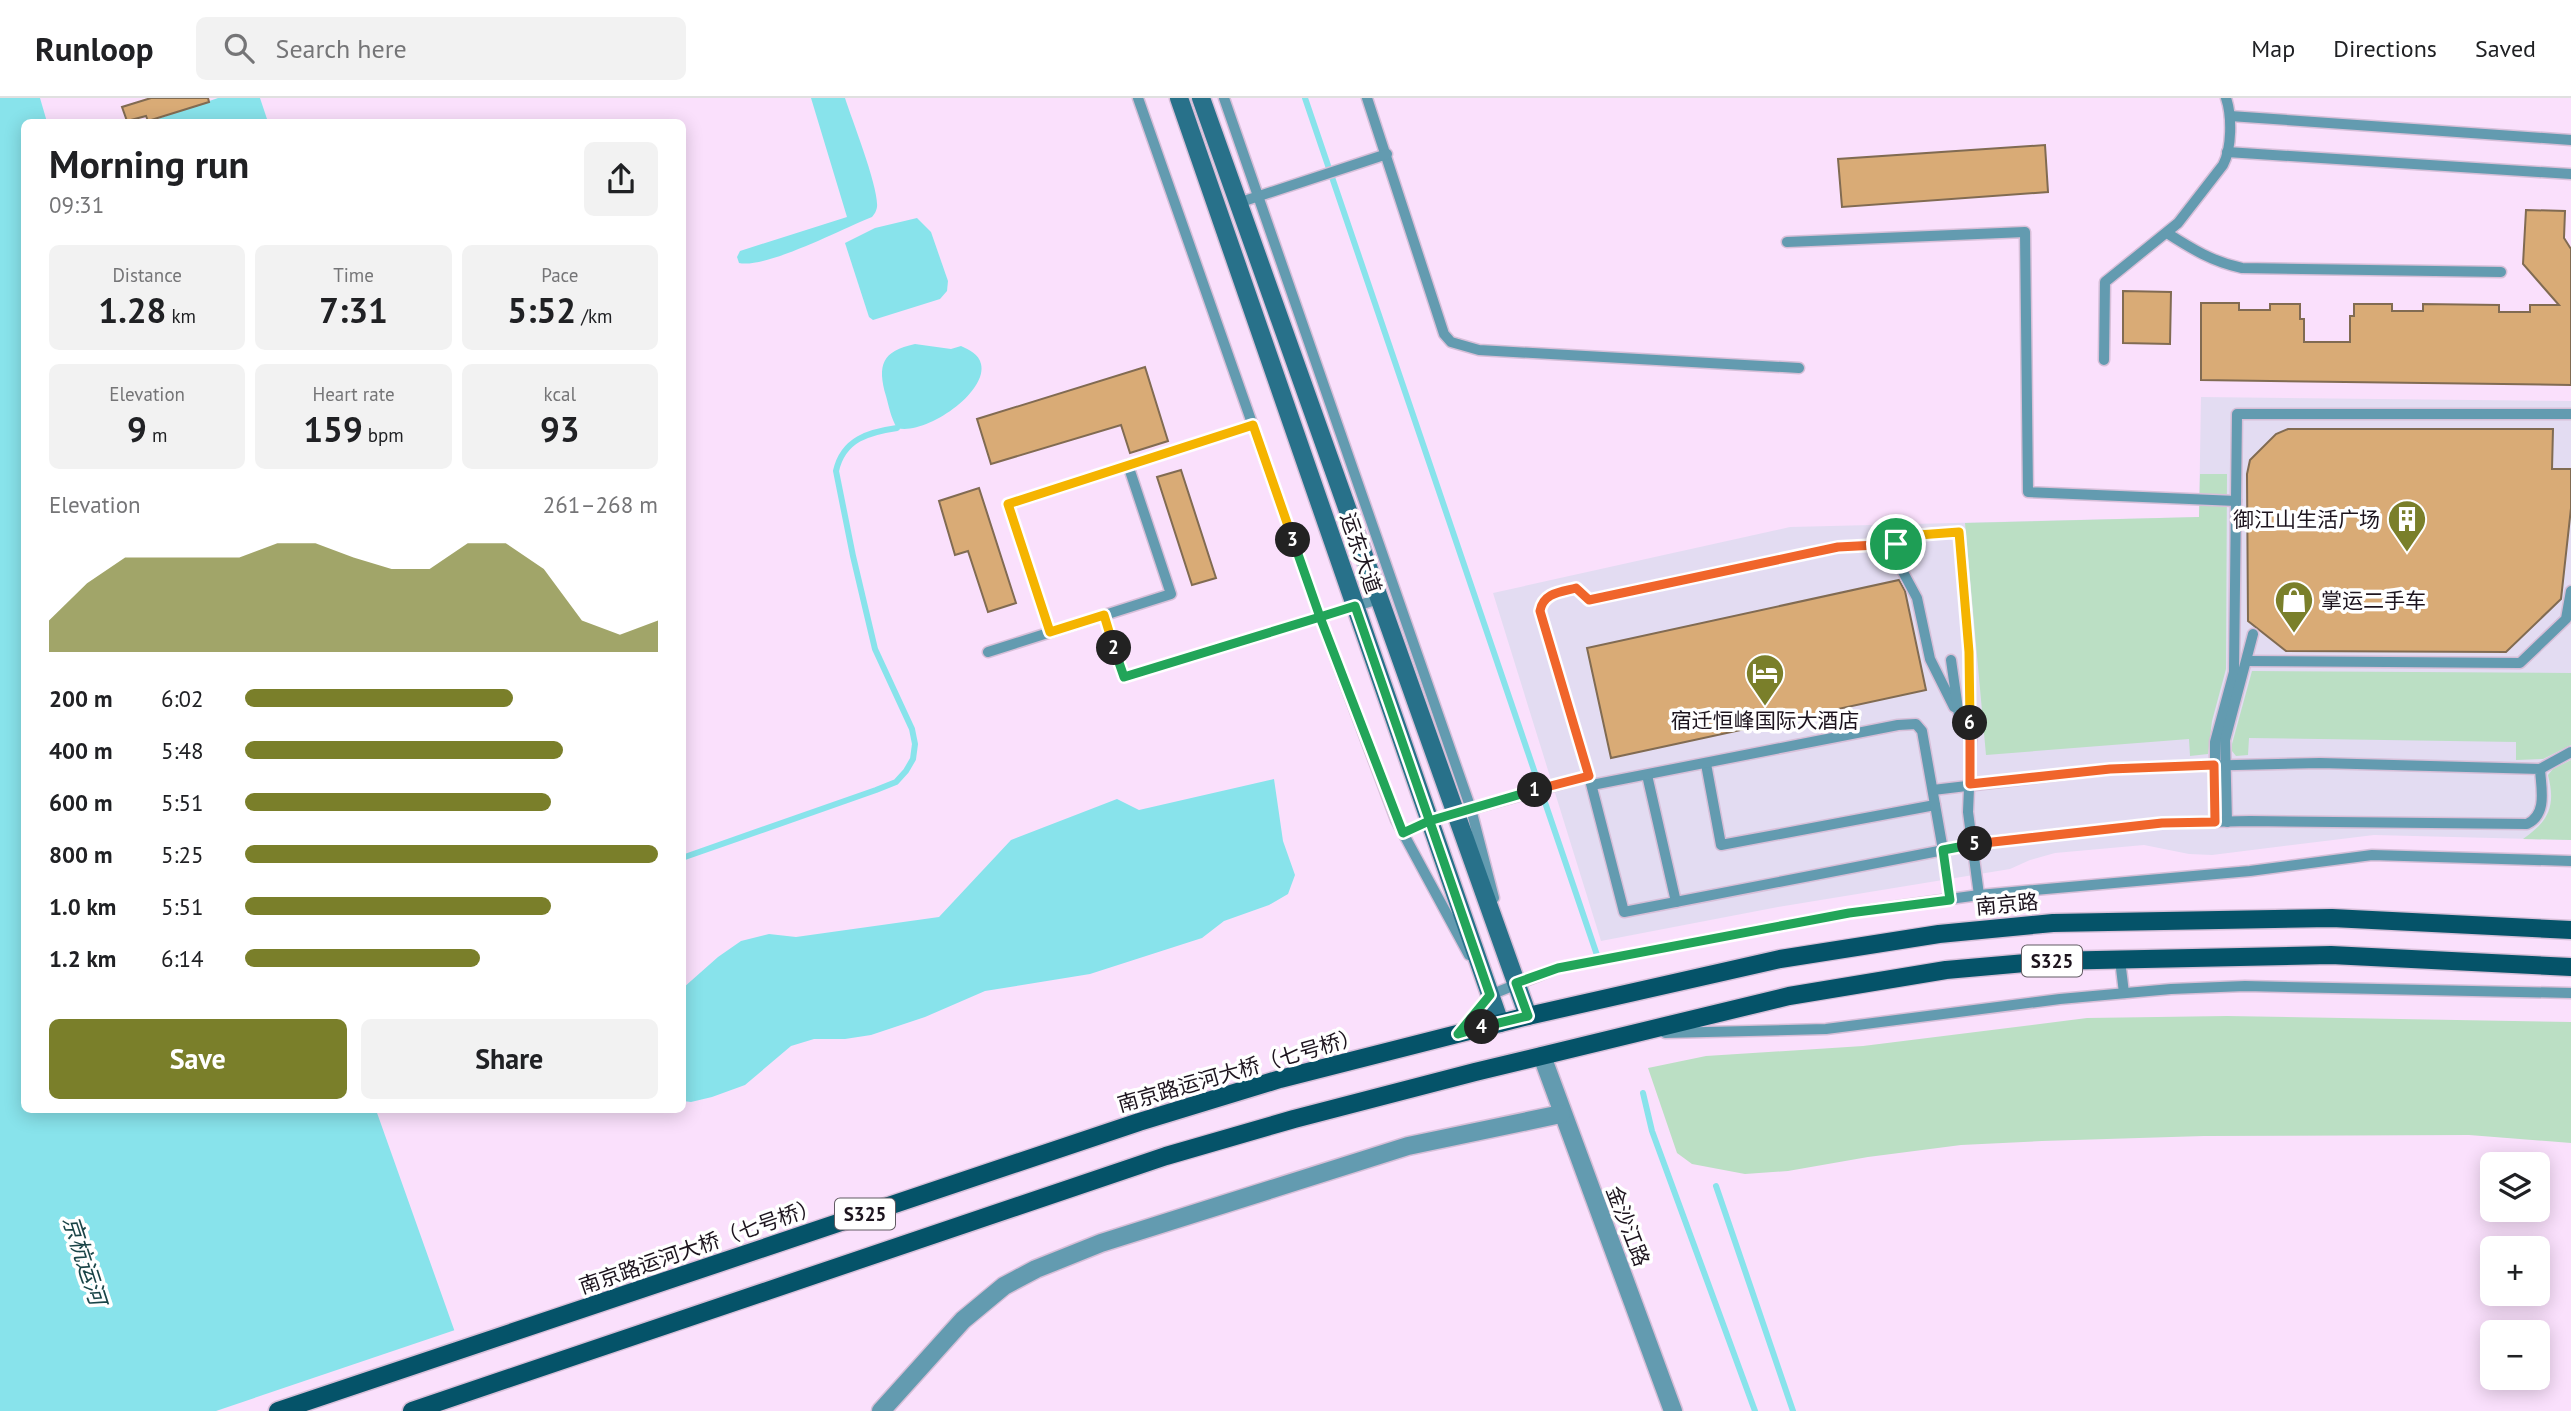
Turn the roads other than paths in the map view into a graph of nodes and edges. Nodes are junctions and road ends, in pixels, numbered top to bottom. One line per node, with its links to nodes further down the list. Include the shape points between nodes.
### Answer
1 (1138, 98): 20 (lane)
2 (1179, 98): 26 (main road, 运东大道)
3 (1201, 98): 13 (main road, 运东大道)
4 (1224, 98): 12 (lane)
5 (1367, 98): 10 (lane)
6 (2226, 98): 7 (lane)
7 (2230, 116): 8 (lane); 9 (lane)
8 (2571, 140)
9 (2227, 152): 11 (lane); 14 (lane, via 2215,176)
10 (1387, 153): 12 (lane); 18 (lane, via 1444,334 1451,342 1479,350)
11 (2571, 174)
12 (1258, 196): 13 (lane); 45 (lane)
13 (1238, 203): 25 (main road, 运东大道)
14 (2167, 233): 16 (lane, via 2199,254 2242,268); 17 (lane, via 2105,282)
15 (1787, 242): 22 (lane, via 2025,232 2028,492)
16 (2501, 272)
17 (2104, 360)
18 (1799, 368)
19 (2571, 414): 22 (lane, via 2237,414)
20 (1253, 425): 21 (lane); 28 (lane)
21 (1128, 465): 27 (lane, via 1171,594); 29 (lane, via 1008,504)
22 (2236, 501): 38 (lane, via 2234,672 2217,731)
23 (1896, 544): 34 (lane, via 1916,598 1930,659); 35 (lane, via 1905,536 1959,532); 41 (lane, via 1838,547 1589,600 1576,588 1548,595 1540,611)
24 (2571, 591): 33 (lane, via 2566,619 2520,663)
25 (1379, 599): 26 (lane); 45 (main road, 运东大道)
26 (1355, 606): 28 (lane); 46 (main road, 运东大道)
27 (1104, 615): 28 (lane, via 1124,677); 29 (lane)
28 (1320, 617): 49 (lane)
29 (1050, 632): 31 (lane)
30 (2253, 634): 33 (lane)
31 (988, 652)
32 (1951, 660): 34 (lane)
33 (2248, 661): 38 (lane)
34 (1959, 716): 35 (lane)
35 (1971, 740): 42 (lane)
36 (2571, 752): 39 (lane)
37 (1706, 764): 40 (lane); 43 (lane, via 1908,723 1922,731); 44 (lane, via 1721,845)
38 (2219, 764): 39 (lane); 42 (lane, via 2110,769); 47 (lane); 48 (lane)
39 (2540, 769): 48 (lane, via 2542,805 2534,821 2527,824)
40 (1647, 775): 41 (lane); 55 (lane)
41 (1590, 780): 45 (lane, via 1565,782); 55 (lane, via 1624,912)
42 (1970, 784): 43 (lane); 50 (lane)
43 (1933, 790): 44 (lane)
44 (1935, 804): 51 (lane)
45 (1463, 811): 46 (lane); 59 (main road, 运东大道)
46 (1429, 821): 49 (lane); 62 (main road, 运东大道)
47 (2215, 822): 48 (lane); 50 (lane)
48 (2227, 822)
49 (1403, 833): 62 (lane)
50 (1971, 845): 51 (lane); 53 (lane)
51 (1943, 850): 54 (lane); 55 (lane)
52 (2571, 861): 53 (lane, via 2372,855 2250,871)
53 (1979, 895): 54 (lane)
54 (1950, 900): 59 (lane, via 1849,913 1558,968)
55 (1676, 902)
56 (2571, 930): 63 (main road, 南京路 / S325, via 2332,918 2053,923 1939,933 1780,959)
57 (2120, 960): 58 (main road, S325, via 2331,955); 60 (lane); 65 (main road, S325, via 1946,970 1789,996)
58 (2571, 967)
59 (1516, 983): 62 (lane); 63 (main road, 运东大道)
60 (2124, 993): 61 (lane, via 2245,986); 65 (lane, via 1826,1029)
61 (2571, 993)
62 (1490, 995): 64 (main road, 运东大道); 66 (lane)
63 (1528, 1016): 64 (main road, 南京路 / S325)
64 (1500, 1023): 66 (main road, 南京路 / S325)
65 (1636, 1033): 67 (main road, S325)
66 (1458, 1034): 69 (main road, 南京路运河大桥（七号桥） / S325, via 1280,1079 1139,1122)
67 (1542, 1056): 68 (street, 金沙江路); 70 (main road, S325, via 1166,1156)
68 (1561, 1114): 71 (street, via 1408,1146 1101,1243 1036,1269 1004,1286 963,1320); 72 (street, 金沙江路)
69 (278, 1411)
70 (412, 1411)
71 (881, 1411)
72 (1673, 1411)

